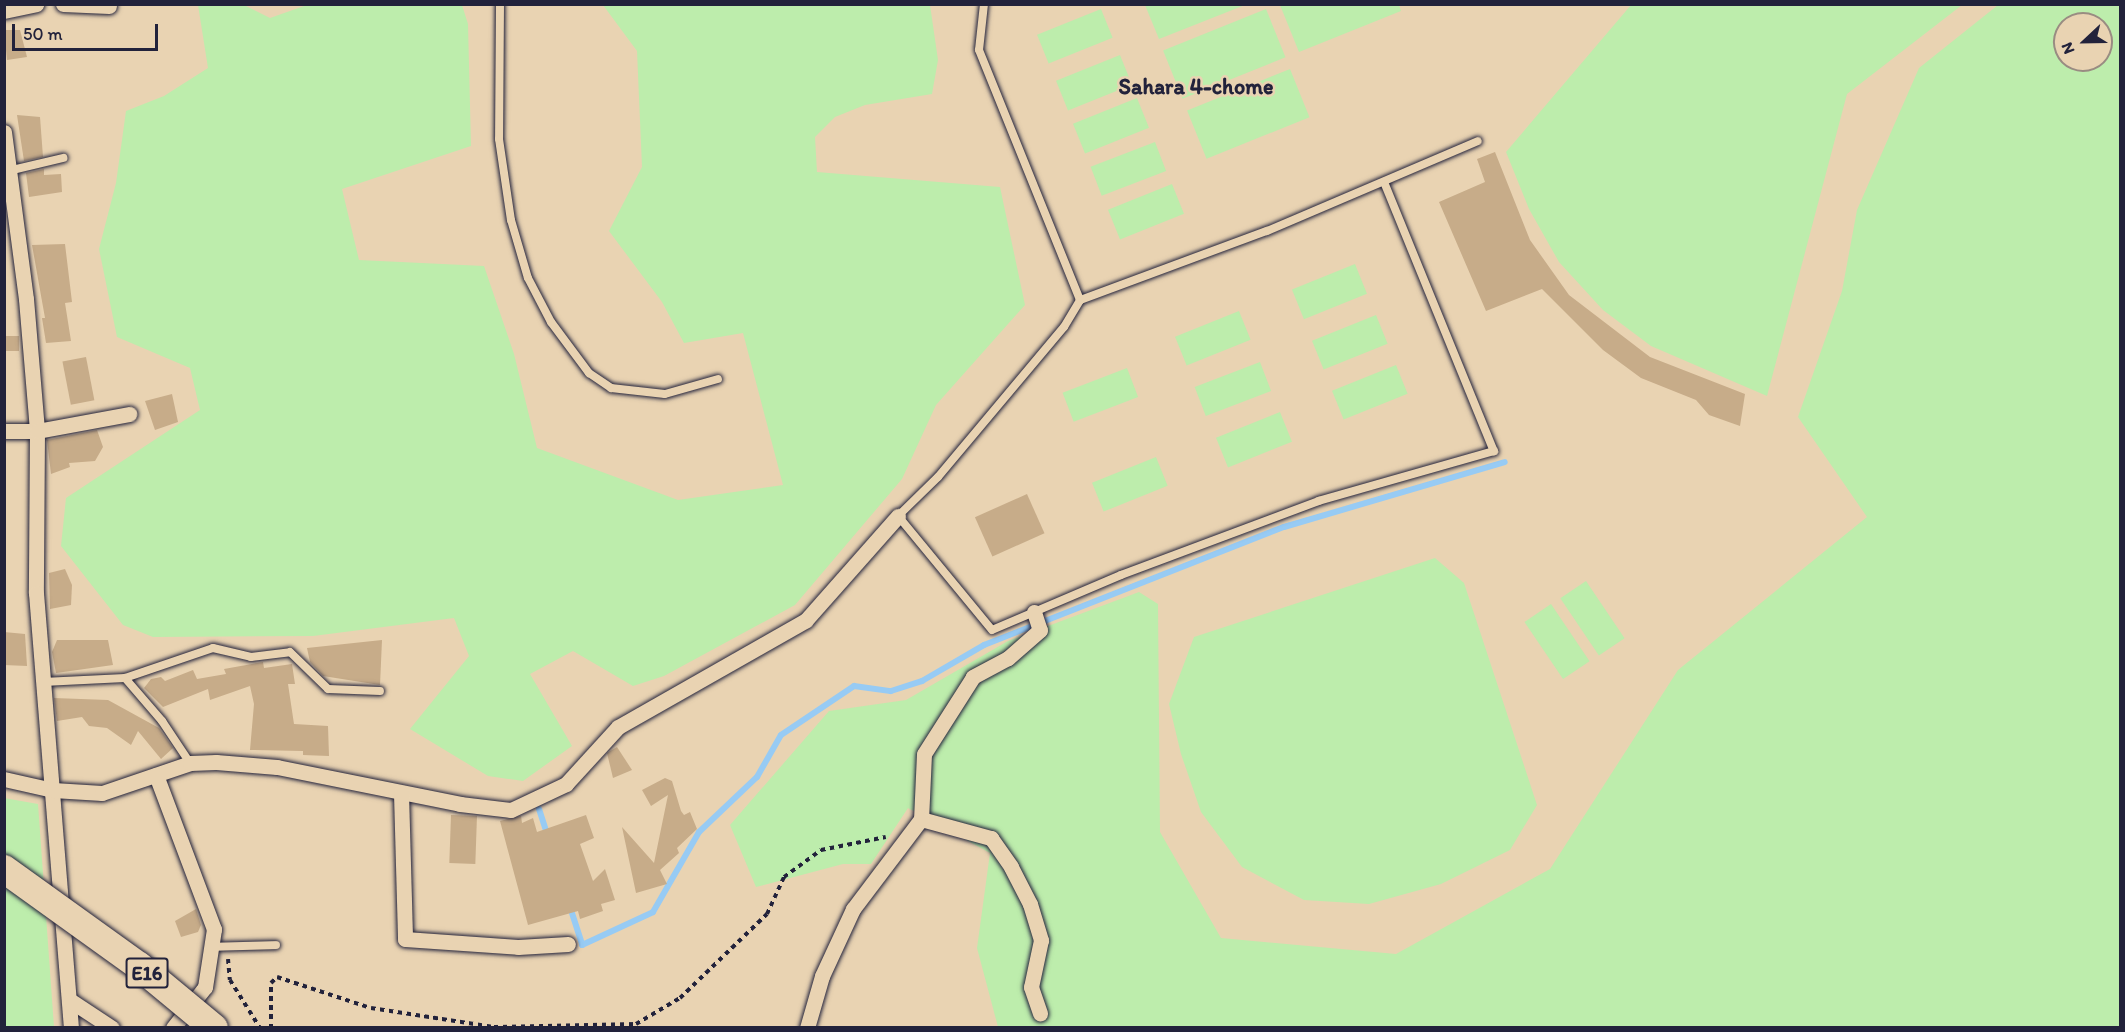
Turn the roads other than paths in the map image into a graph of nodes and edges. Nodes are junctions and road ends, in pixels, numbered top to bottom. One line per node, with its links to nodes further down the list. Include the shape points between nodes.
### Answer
1 (36, 4): 6 (street)
2 (63, 4): 5 (street)
3 (500, 4): 13 (lane, via 499,139 511,220 528,278 551,322 589,373 611,388 665,394)
4 (984, 4): 12 (lane, via 979,50)
5 (110, 6)
6 (4, 11)
7 (4, 132): 10 (street)
8 (1479, 141): 11 (lane)
9 (63, 158): 10 (lane)
10 (7, 178): 15 (street, via 26,299)
11 (1384, 182): 12 (lane, via 1267,231); 18 (lane, via 1494,451 1319,501)
12 (1080, 300): 17 (lane, via 1064,327 938,477)
13 (718, 379)
14 (129, 414): 15 (street)
15 (37, 431): 16 (street); 20 (street, via 36,593)
16 (4, 432)
17 (898, 516): 18 (lane, via 992,630); 26 (street, via 807,620 618,727 566,784 511,810)
18 (1034, 612): 27 (street, via 1040,630 1008,658 973,677 924,754)
19 (125, 678): 20 (lane); 21 (lane, via 213,648 251,657 290,652 328,689); 22 (lane, via 162,721)
20 (43, 682): 25 (street)
21 (381, 691)
22 (190, 763): 23 (street); 26 (street, via 277,767)
23 (156, 775): 25 (street, via 102,793); 32 (street, via 214,929)
24 (4, 779): 25 (street)
25 (53, 790): 33 (street)
26 (401, 793): 30 (street, via 405,939 518,947)
27 (921, 819): 34 (street, via 992,838 1011,867 1030,904 1041,940 1031,987); 40 (street, via 853,909 822,976)
28 (4, 868): 39 (highway, E16, bridge, via 130,960)
29 (4, 884): 38 (highway, E16)
30 (568, 944)
31 (276, 945): 32 (lane)
32 (210, 947): 37 (street, via 205,987)
33 (71, 1001): 35 (street); 36 (street)
34 (1041, 1013)
35 (71, 1028)
36 (112, 1028)
37 (173, 1028)
38 (196, 1028)
39 (214, 1028)
40 (807, 1028)

